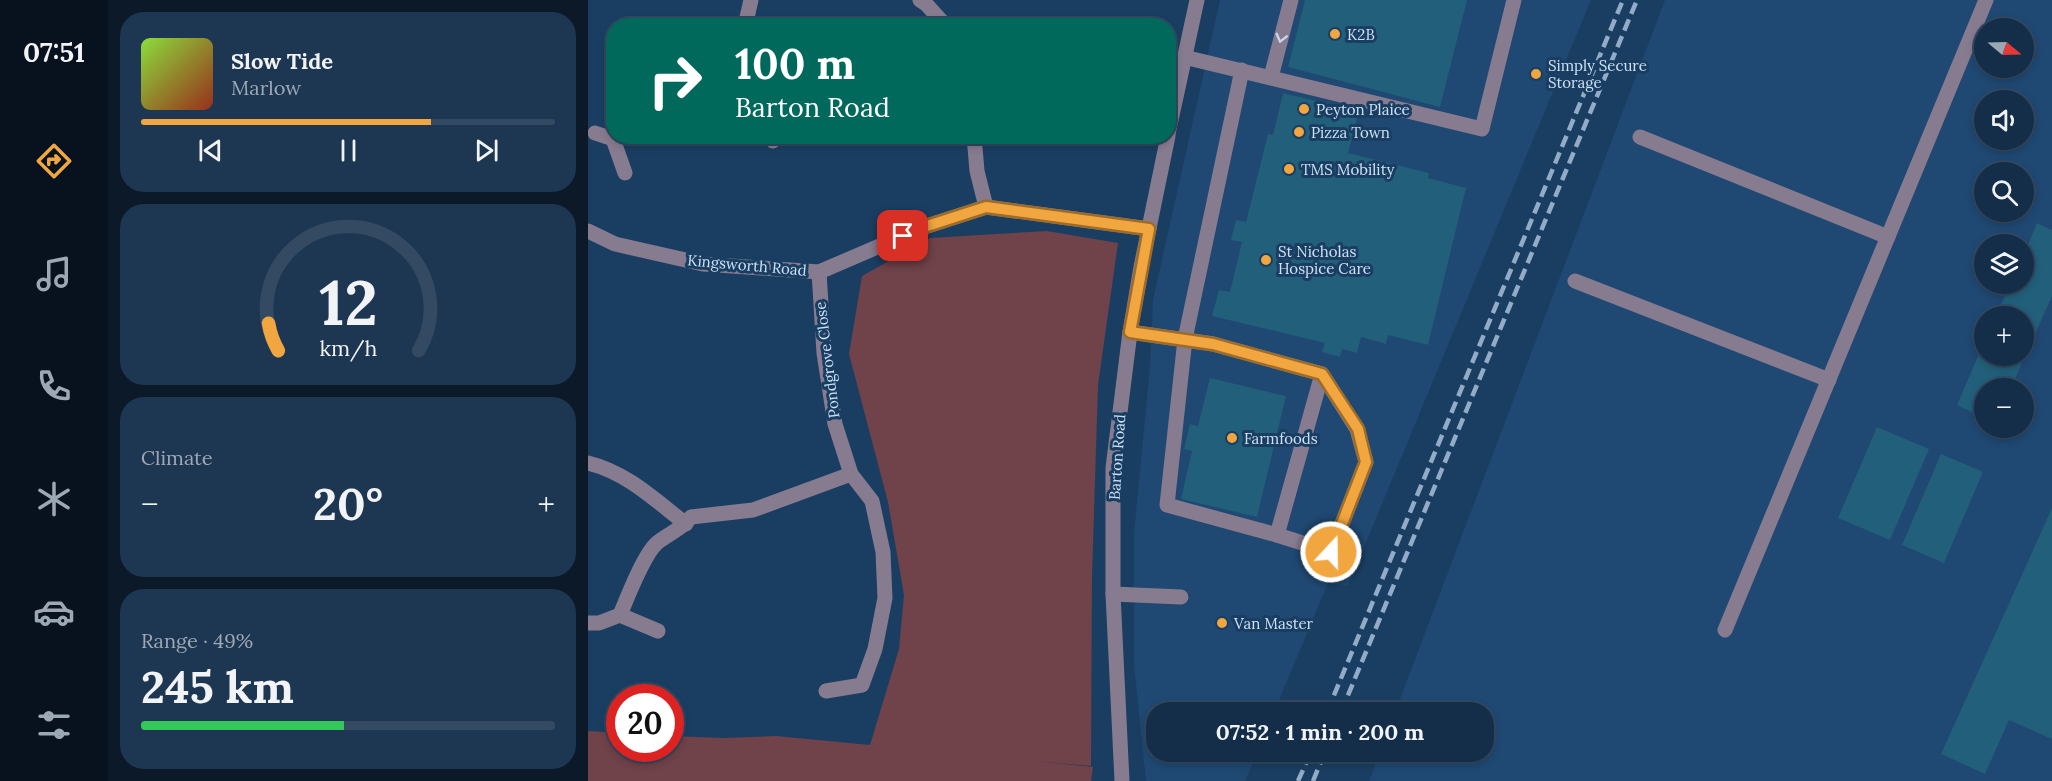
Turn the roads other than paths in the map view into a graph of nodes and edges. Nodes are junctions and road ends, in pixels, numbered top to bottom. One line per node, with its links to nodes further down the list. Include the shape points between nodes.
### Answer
1 (751, 0): 7 (street)
2 (1197, 0): 9 (street, Barton Road)
3 (1291, 0): 11 (street, one-way to 11)
4 (1514, 0): 11 (street, via 1482,129)
5 (1986, 0): 23 (street)
6 (926, 1): 8 (street)
7 (747, 18)
8 (940, 18)
9 (1184, 57): 10 (street); 12 (street, Barton Road)
10 (1242, 70): 11 (street); 27 (street)
11 (1271, 77)
12 (1176, 96)
13 (595, 134): 14 (street)
14 (606, 136)
15 (1640, 137): 23 (street)
16 (618, 144): 19 (street)
17 (975, 144): 20 (street)
18 (1166, 144): 21 (street, Barton Road)
19 (625, 173)
20 (986, 207): 21 (street, Kingsworth Road); 24 (street, Kingsworth Road, via 924,227)
21 (1149, 229): 26 (street, Barton Road)
22 (588, 231): 24 (street, Kingsworth Road, via 615,244 703,264)
23 (1888, 237): 29 (street)
24 (819, 272): 31 (street, Pondgrove Close, via 824,353 835,424)
25 (1575, 281): 29 (street)
26 (1130, 332): 27 (street); 34 (street, Barton Road, via 1113,468)
27 (1185, 339): 28 (street); 33 (street, via 1167,505)
28 (1322, 374): 33 (street); 33 (street, via 1358,429 1366,462 1331,552)
29 (1829, 380): 38 (street)
30 (588, 463): 32 (street, via 634,483)
31 (850, 474): 32 (street, via 753,510 691,517); 40 (street, Pondgrove Close, via 872,501 883,552 885,598 875,649 862,685)
32 (686, 524): 36 (street, via 655,545)
33 (1277, 535)
34 (1113, 594): 35 (street); 41 (street, Barton Road)
35 (1181, 597)
36 (620, 615): 37 (street); 39 (street)
37 (588, 623)
38 (1725, 630)
39 (658, 631)
40 (826, 691)
41 (1122, 781)

